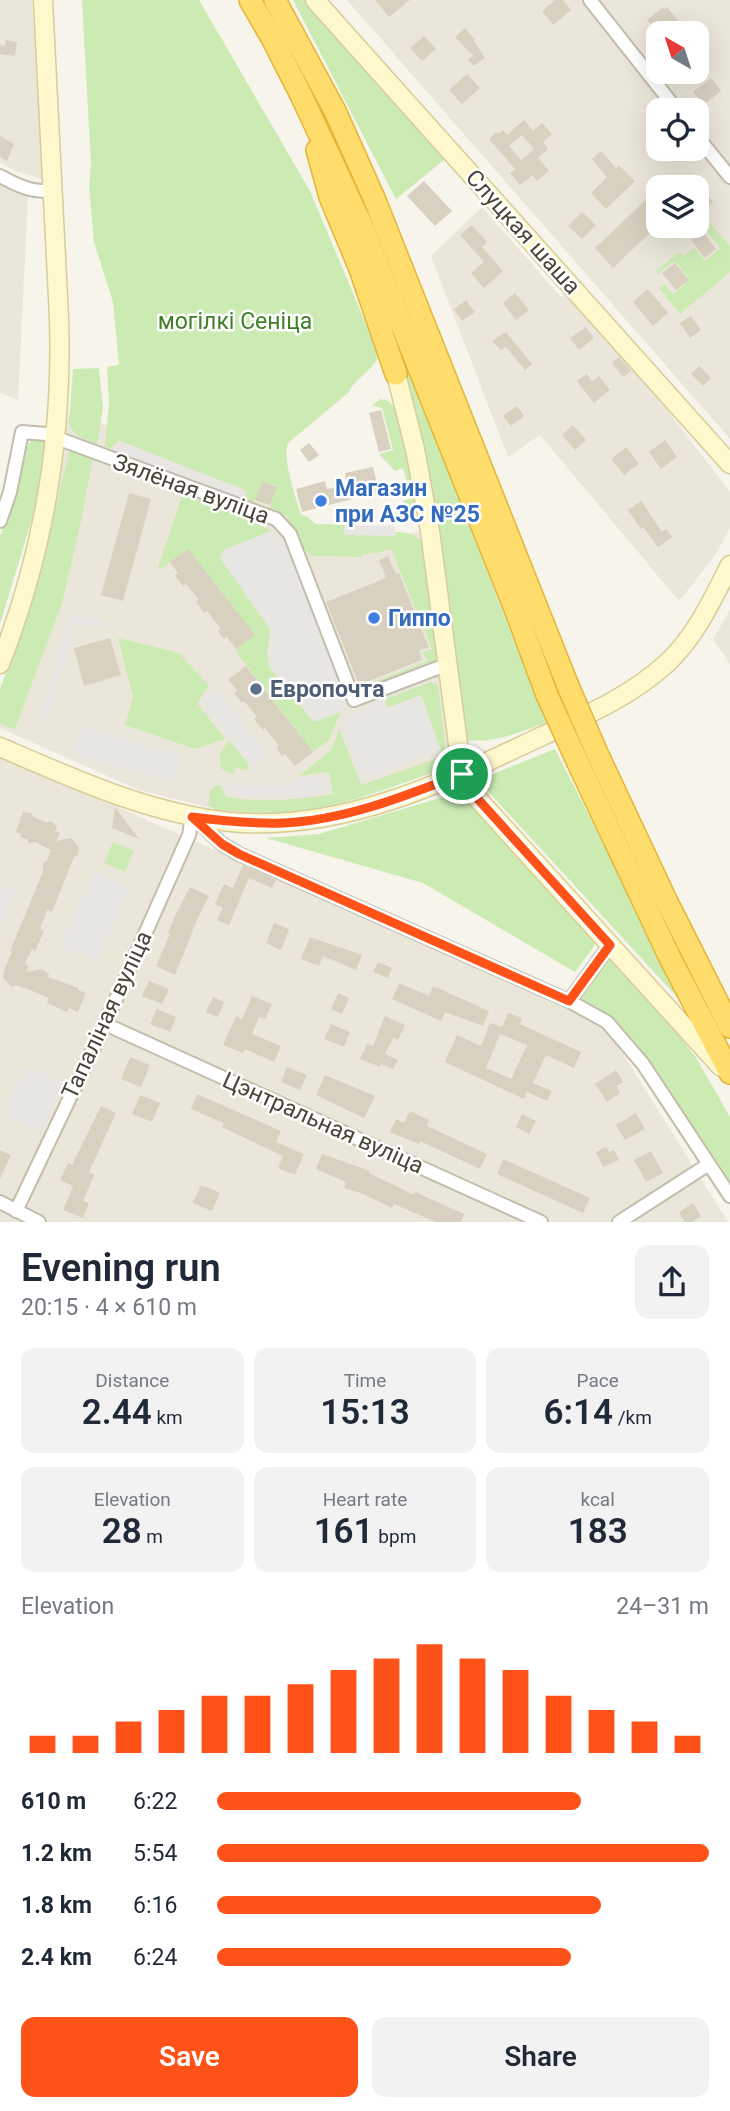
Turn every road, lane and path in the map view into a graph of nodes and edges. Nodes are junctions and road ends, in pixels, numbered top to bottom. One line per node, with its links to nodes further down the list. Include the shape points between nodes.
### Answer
1 (43, 0): 11 (street)
2 (250, 0): 6 (highway)
3 (275, 0): 25 (highway, bridge, via 335,111 374,198 597,753)
4 (316, 0): 14 (street, Слуцкая шаша)
5 (590, 0): 7 (street)
6 (301, 94): 12 (highway, via 330,197); 26 (highway, bridge, via 363,228 547,695)
7 (668, 98)
8 (709, 151): 10 (street)
9 (0, 176): 11 (street, via 20,188)
10 (730, 177)
11 (52, 191): 13 (street, via 61,365)
12 (396, 374): 18 (street, via 430,531)
13 (57, 438): 15 (street, via 22,432); 17 (street, via 29,581); 18 (street, Зялёная вуліца, via 276,519 290,534 354,700)
14 (730, 464)
15 (1, 516)
16 (730, 565): 20 (street, via 687,641 649,679 606,706)
17 (0, 664)
18 (448, 664): 20 (street)
19 (0, 747): 21 (street, via 107,791)
20 (462, 774): 21 (street, via 399,798 312,820 260,823); 22 (street, via 476,797)
21 (192, 817): 23 (street, via 239,854); 24 (street, Тапаліная вуліца, via 189,835)
22 (610, 945): 23 (street); 26 (street)
23 (569, 1001): 27 (street, via 607,1022 643,1064)
24 (105, 1024): 30 (street, Тапаліная вуліца); 32 (street, Цэнтральная вуліца)
25 (730, 1027)
26 (730, 1075)
27 (709, 1164): 28 (street); 33 (street)
28 (730, 1196)
29 (0, 1202): 30 (street)
30 (16, 1211): 31 (street)
31 (39, 1222)
32 (541, 1222)
33 (619, 1222)

